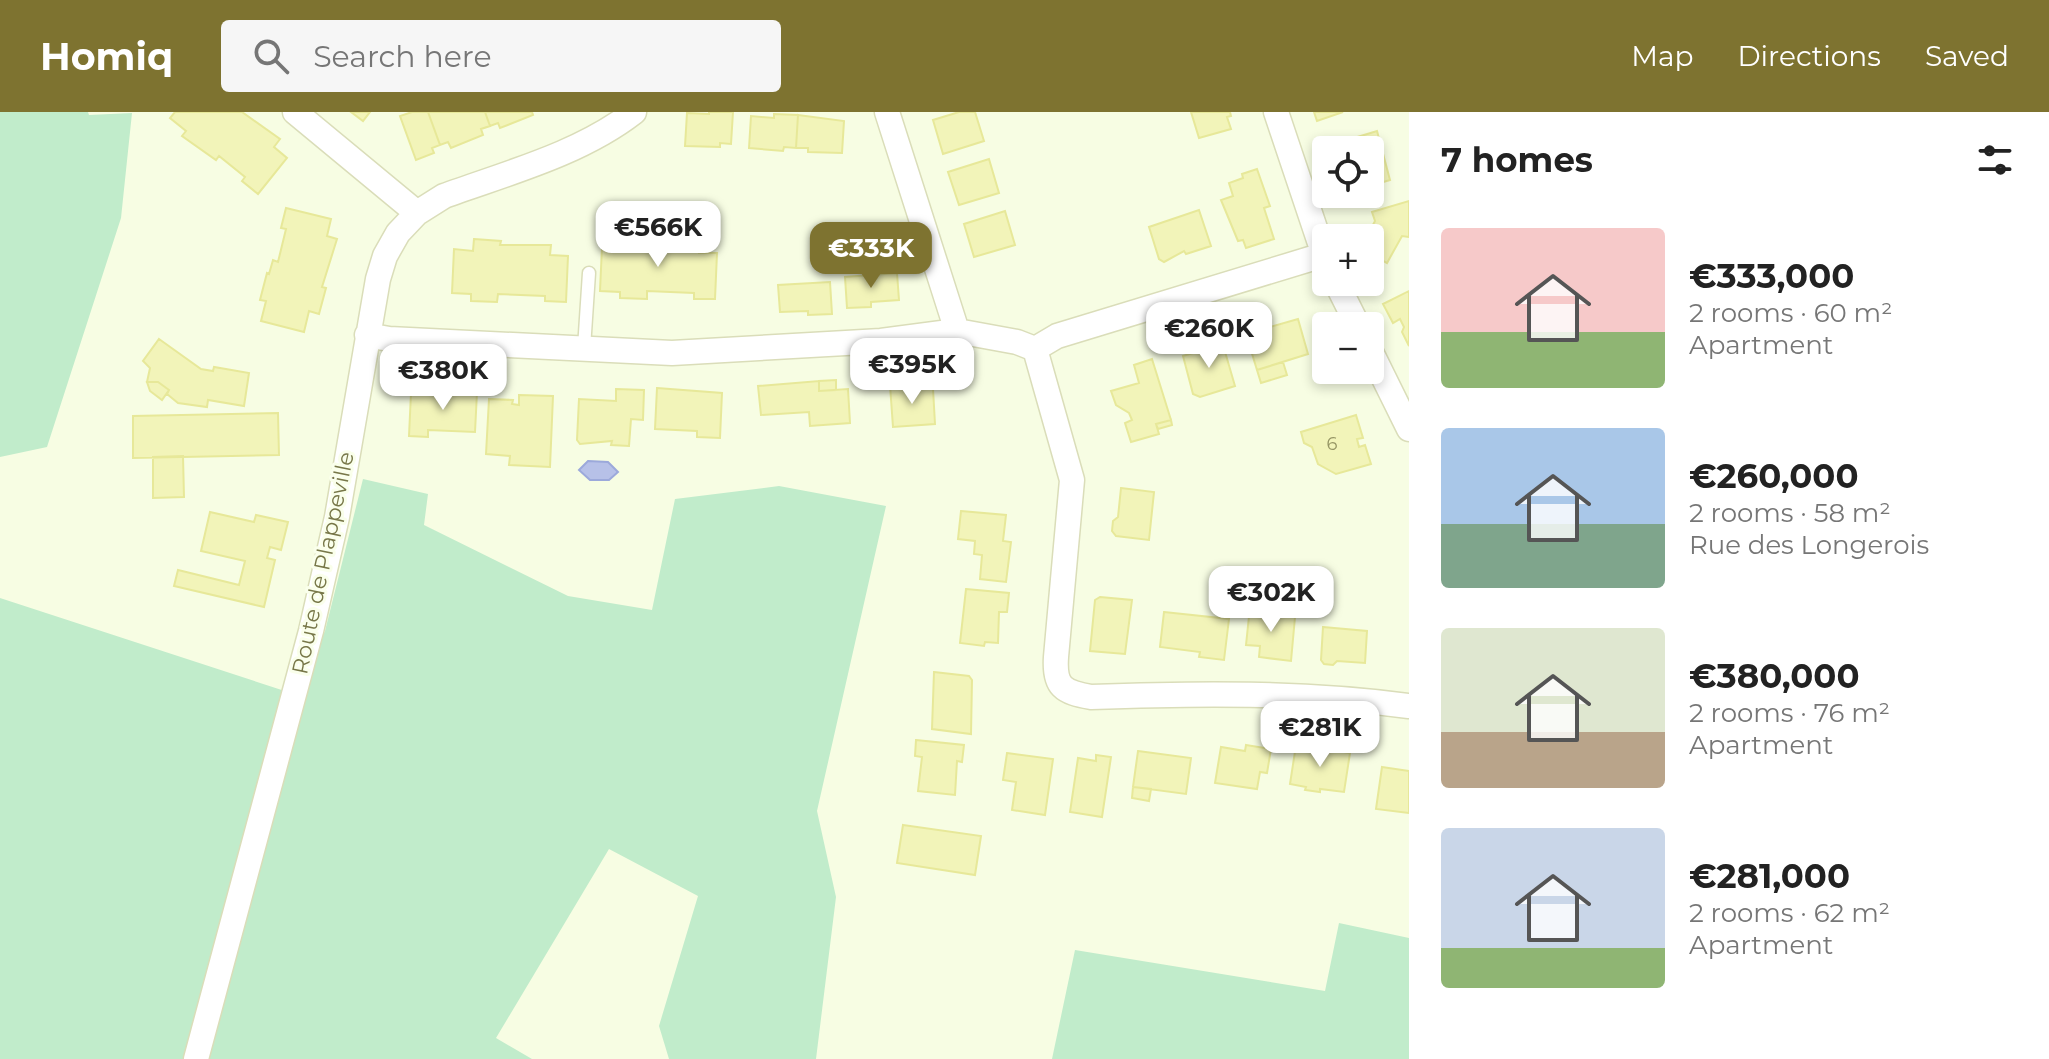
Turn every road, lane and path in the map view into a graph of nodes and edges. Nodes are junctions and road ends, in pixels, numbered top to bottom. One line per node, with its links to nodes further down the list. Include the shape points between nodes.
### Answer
1 (295, 112): 5 (street)
2 (634, 112): 5 (street, Route de Plappeville, via 614,128 563,152 444,196)
3 (887, 112): 9 (street)
4 (1276, 112): 6 (street)
5 (417, 213): 10 (street, Route de Plappeville, via 385,256)
6 (1313, 224)
7 (1312, 262): 12 (street, via 1057,336)
8 (589, 273): 11 (lane)
9 (957, 331): 11 (street, via 881,341 672,353); 12 (street)
10 (367, 335): 11 (street); 16 (street, Route de Plappeville, via 337,517 311,631)
11 (584, 348)
12 (1035, 349): 15 (street, via 1072,480 1055,674 1061,687 1091,697 1222,693)
13 (1384, 378): 14 (street)
14 (1409, 429)
15 (1409, 706)
16 (196, 1059)

